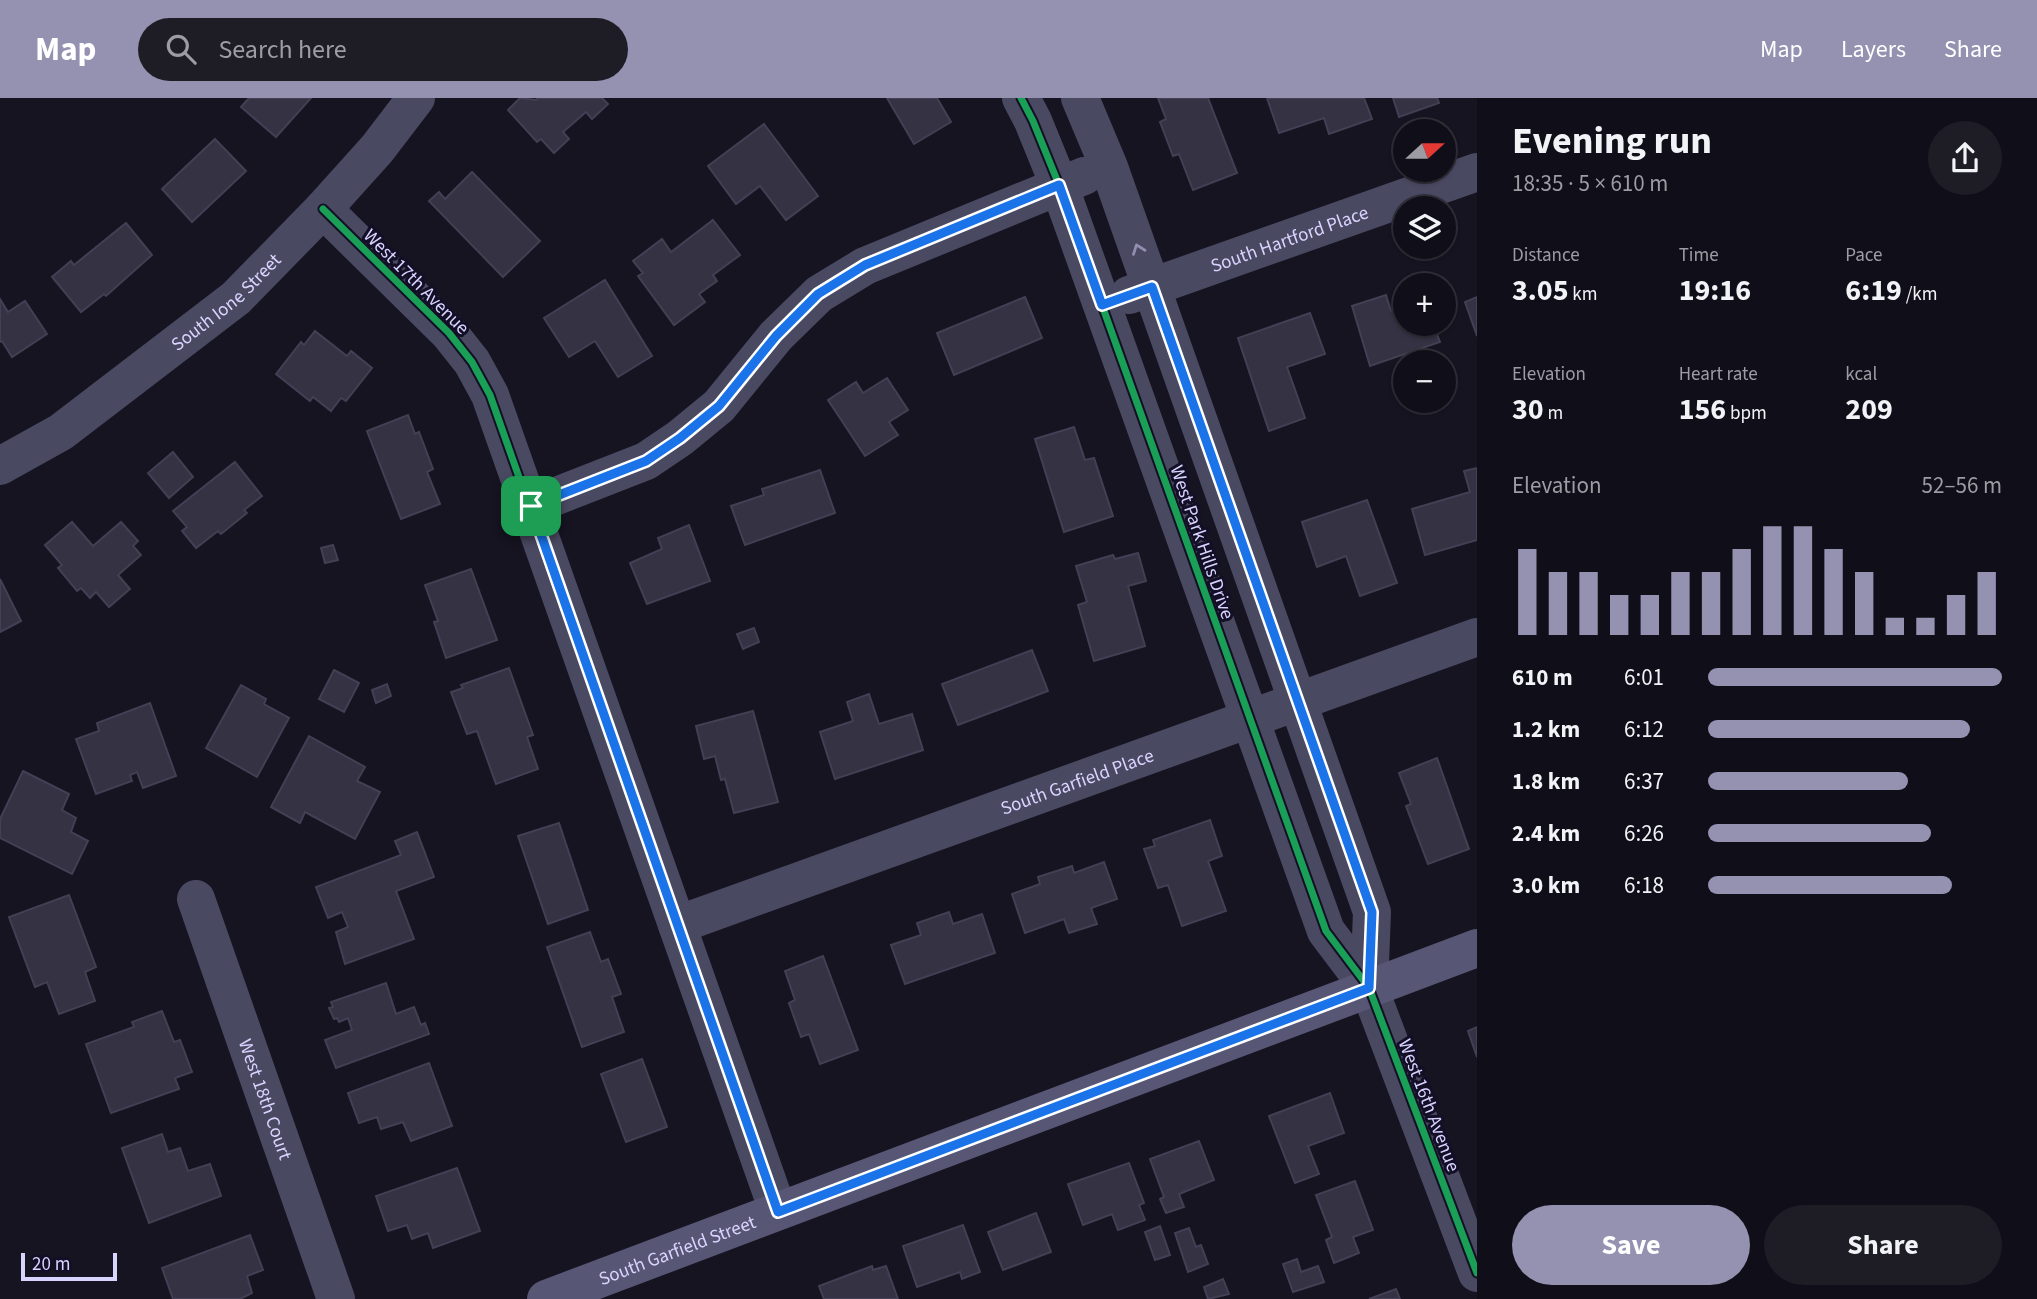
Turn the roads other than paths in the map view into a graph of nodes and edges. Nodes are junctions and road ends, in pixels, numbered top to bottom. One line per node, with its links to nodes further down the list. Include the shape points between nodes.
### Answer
1 (416, 98): 7 (street, South Ione Street)
2 (1021, 98): 6 (street, West Park Hills Drive)
3 (1080, 98): 4 (street, West Park Hills Drive)
4 (1109, 167): 6 (street); 8 (street, West Park Hills Drive, one-way to 4)
5 (1477, 172): 8 (street, South Hartford Place)
6 (1059, 185): 9 (street, West Park Hills Drive); 11 (street, via 865,265 818,294 776,336 719,406 680,438 646,461)
7 (323, 209): 10 (street, South Ione Street, via 236,298 61,432); 11 (street, West 17th Avenue, via 449,333 472,362 490,395)
8 (1152, 287): 9 (street, South Hartford Place); 13 (street, West Park Hills Drive)
9 (1102, 305): 14 (street, West Park Hills Drive)
10 (0, 466)
11 (531, 506): 16 (street, West 17th Avenue)
12 (1477, 637): 13 (street, South Garfield Place)
13 (1296, 701): 14 (street, South Garfield Place); 18 (street, West Park Hills Drive, via 1372,912)
14 (1248, 719): 16 (street, South Garfield Place); 18 (street, West Park Hills Drive, via 1326,931)
15 (195, 899): 21 (street, West 18th Court)
16 (677, 925): 19 (street, West 17th Avenue)
17 (1477, 948): 18 (street, South Garfield Street)
18 (1369, 988): 19 (street, South Garfield Street); 20 (street, West 16th Avenue)
19 (778, 1212): 22 (street, South Garfield Street)
20 (1477, 1273)
21 (336, 1299)
22 (546, 1299)

